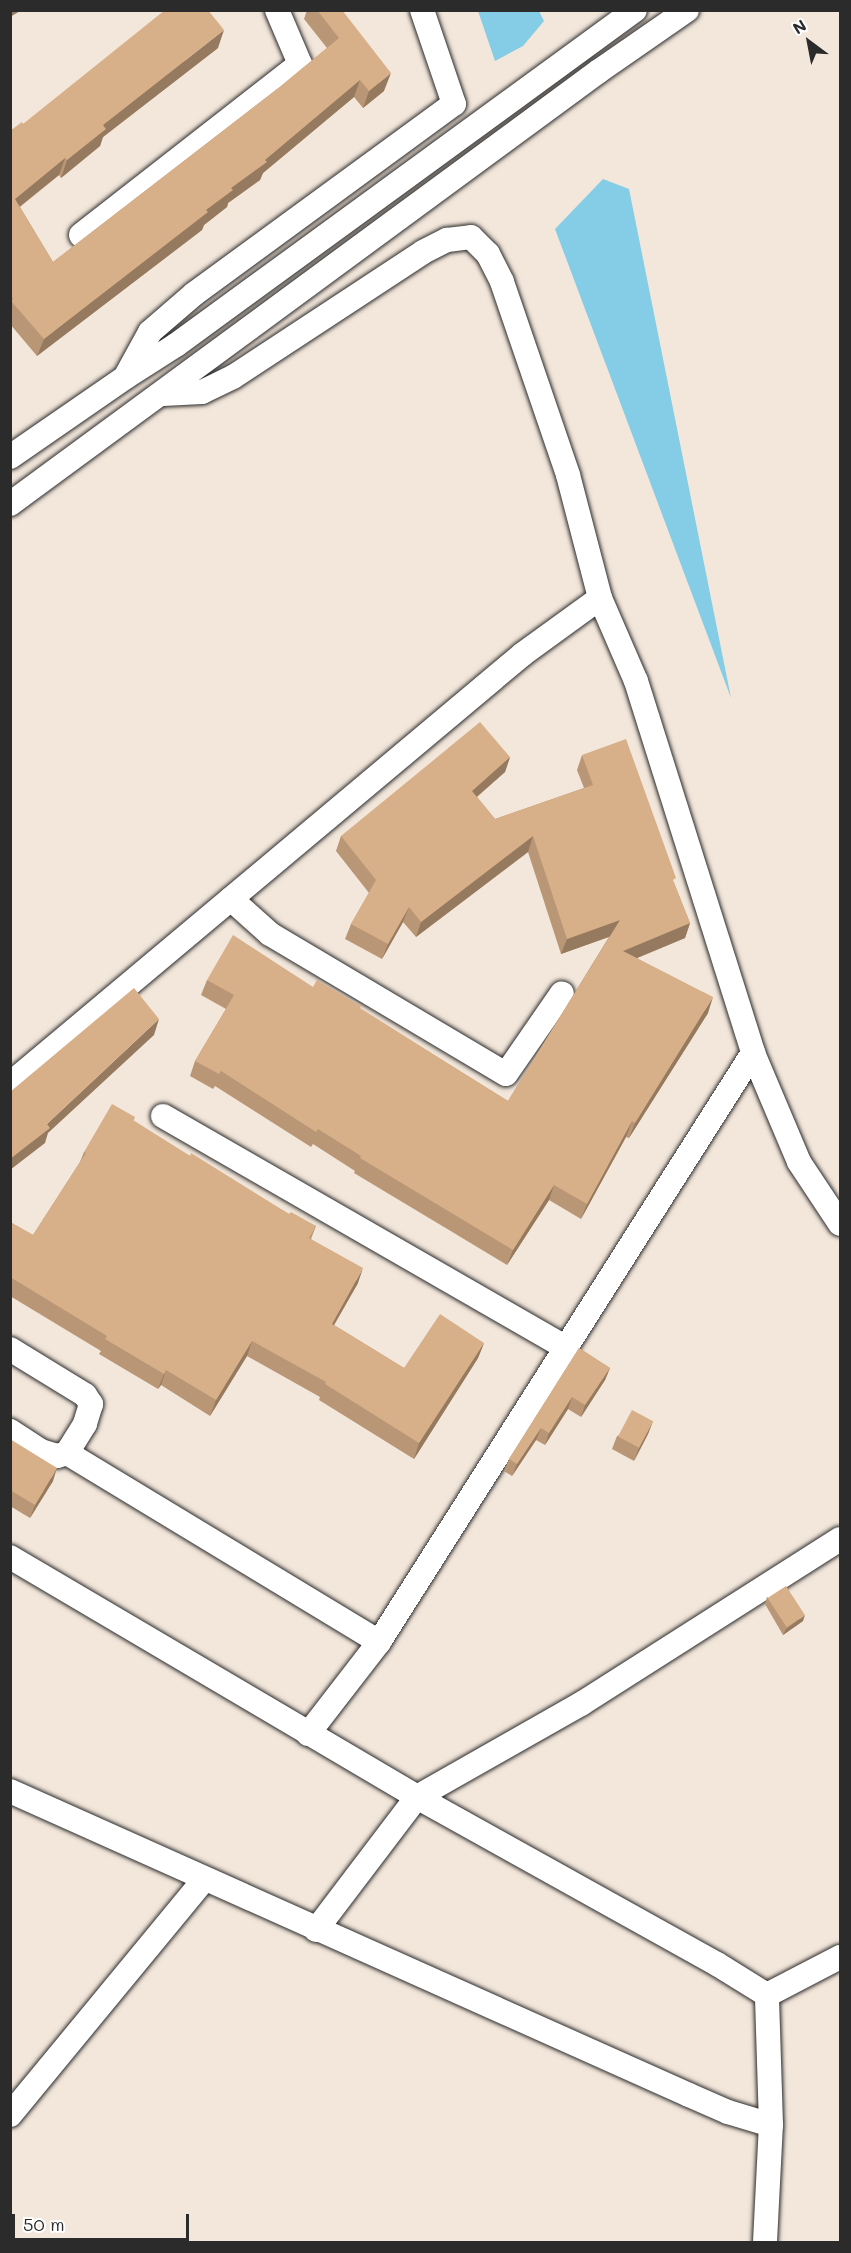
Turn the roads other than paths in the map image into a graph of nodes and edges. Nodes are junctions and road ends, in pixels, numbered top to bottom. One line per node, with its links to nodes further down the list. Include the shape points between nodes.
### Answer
1 (278, 10): 5 (street, via 300,64)
2 (422, 10): 6 (street, via 454,104 194,294 150,332)
3 (635, 10): 6 (street, via 176,345)
4 (687, 10): 7 (street)
5 (81, 235)
6 (126, 376): 8 (street)
7 (163, 394): 9 (street); 10 (street, via 202,392 233,377 423,252 447,240 471,237 488,254 501,282 568,475)
8 (12, 454)
9 (10, 504)
10 (600, 598): 11 (street, via 523,654); 13 (street, via 636,681)
11 (231, 899): 12 (street, via 270,934 506,1074); 14 (street)
12 (562, 993)
13 (753, 1053): 16 (street, via 799,1162); 17 (street)
14 (10, 1084)
15 (163, 1116): 17 (street)
16 (840, 1224)
17 (567, 1348): 23 (street)
18 (10, 1349): 20 (street, via 86,1395 91,1404 85,1424)
19 (10, 1431): 20 (street, via 41,1451 57,1456)
20 (67, 1453): 23 (street)
21 (840, 1539): 26 (street, via 581,1704)
22 (10, 1557): 24 (street)
23 (379, 1642): 24 (street)
24 (308, 1734): 26 (street)
25 (10, 1791): 27 (street)
26 (417, 1797): 28 (street); 30 (street)
27 (204, 1880): 28 (street); 31 (street)
28 (316, 1930): 32 (street, via 728,2112)
29 (840, 1957): 30 (street)
30 (767, 1995): 32 (street)
31 (10, 2115)
32 (771, 2125): 33 (street)
33 (765, 2242)

